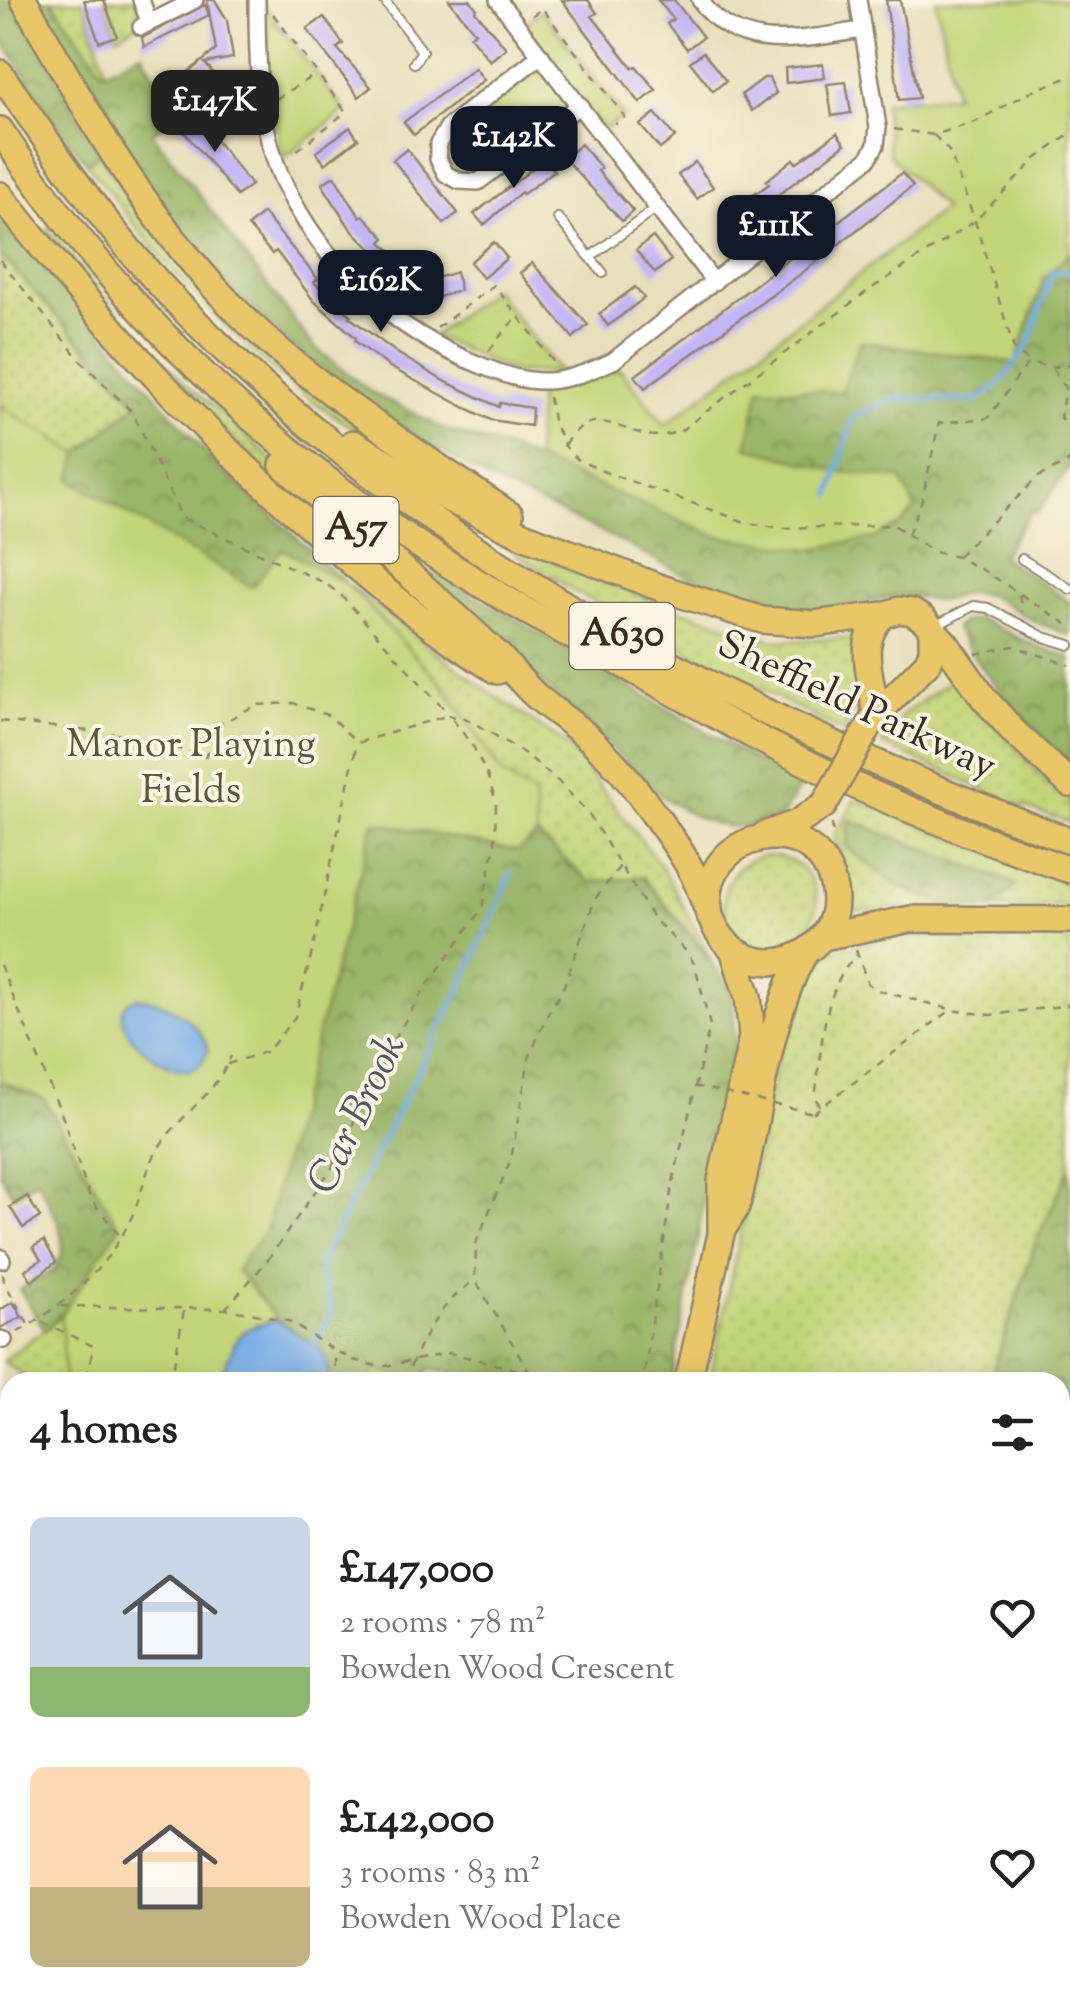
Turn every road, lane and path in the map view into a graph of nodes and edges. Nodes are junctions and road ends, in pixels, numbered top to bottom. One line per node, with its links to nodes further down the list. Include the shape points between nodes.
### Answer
1 (24, 0): 48 (highway, via 120,169 229,303 330,391)
2 (141, 0): 3 (street, via 145,24)
3 (195, 0)
4 (384, 0): 10 (lane)
5 (403, 0): 10 (lane)
6 (498, 0): 11 (street)
7 (700, 0): 12 (street, via 724,23 760,40)
8 (858, 0): 12 (street)
9 (261, 2): 16 (path); 19 (street)
10 (392, 10): 14 (lane, via 422,51)
11 (519, 26): 13 (street); 24 (path, via 542,8 624,117)
12 (862, 30): 20 (street)
13 (541, 55): 18 (street); 18 (street, via 448,126 438,144 446,174 478,182)
14 (414, 63)
15 (0, 73): 36 (highway, Sheffield Parkway / A57, via 122,240)
16 (318, 73): 19 (path); 25 (path, via 346,112)
17 (1070, 76): 22 (path, via 975,122)
18 (580, 105): 24 (street)
19 (263, 108): 25 (street)
20 (878, 127): 22 (path); 33 (street, via 868,159)
21 (0, 130): 37 (highway, Sheffield Parkway / A57, via 78,239)
22 (934, 134): 29 (path, via 949,152)
23 (1070, 134): 29 (path)
24 (603, 135): 27 (street)
25 (278, 165): 35 (street, via 314,235 356,286)
26 (0, 195): 58 (highway, via 110,329 295,514 442,635)
27 (658, 207): 30 (lane); 33 (street)
28 (558, 218): 30 (lane)
29 (974, 222): 38 (path, via 1014,349); 45 (path, via 679,432 649,436 616,422 590,422)
30 (590, 257): 32 (lane)
31 (0, 260): 59 (path, via 79,359 134,413 182,518 325,583)
32 (602, 273)
33 (714, 282): 42 (street, via 613,360)
34 (519, 317): 35 (path, via 494,285); 39 (path); 42 (path)
35 (424, 338): 39 (street)
36 (223, 348): 48 (highway, A57, via 342,437 452,501); 66 (highway, Sheffield Parkway / A630, via 332,446 570,609 780,720)
37 (186, 358): 58 (highway, A57, via 267,451); 69 (highway, Sheffield Parkway / A630, via 306,464 473,580 779,749)
38 (1028, 363): 41 (path); 47 (path, via 988,418 940,424)
39 (480, 365): 43 (street)
40 (1070, 365): 41 (path)
41 (1052, 368): 44 (path, via 1065,388 1060,418)
42 (566, 378): 43 (street)
43 (547, 381): 45 (path)
44 (1070, 425)
45 (564, 444): 47 (path, via 577,460 748,523 881,523)
46 (1070, 461): 49 (path, via 1038,477)
47 (908, 534): 49 (path)
48 (567, 551): 52 (highway, A57, via 762,620 814,624)
49 (956, 557): 53 (path)
50 (1022, 559): 51 (lane)
51 (1070, 589)
52 (883, 616): 54 (highway, A57, via 912,612); 60 (highway, via 865,650)
53 (1070, 626)
54 (931, 630): 55 (lane, via 972,606); 57 (highway); 60 (highway, via 928,662)
55 (1070, 645)
56 (1070, 665): 57 (path, via 1013,646 977,653)
57 (960, 666): 63 (highway, via 1014,732)
58 (535, 695): 70 (highway, A57, via 628,777 693,874)
59 (450, 715): 62 (path); 68 (path, via 528,755 588,814); 87 (path, via 474,748 496,802 482,909 396,1038 331,1169)
60 (876, 716): 64 (highway, bridge)
61 (0, 721): 62 (path, via 134,736 206,757 222,723 256,705 293,703 330,716)
62 (357, 743): 78 (path, via 294,1017 268,1051)
63 (1070, 784)
64 (824, 805): 65 (highway); 67 (highway, via 812,836)
65 (764, 835): 67 (highway, via 797,842); 70 (highway, via 738,846 714,873)
66 (1070, 841)
67 (814, 854): 72 (highway, A57, via 834,888 833,914)
68 (621, 865): 79 (path, via 653,918 694,965 710,1025); 84 (path, via 595,898 564,986 528,1058 511,1159 476,1242)
69 (1070, 870)
70 (710, 916): 73 (highway, A57)
71 (1070, 920): 72 (highway, via 898,920)
72 (813, 946): 73 (highway, via 792,960 768,962); 81 (highway, A57, via 793,974 782,1008 736,1208)
73 (733, 950): 81 (highway, A57, via 752,1037 721,1181)
74 (857, 954): 80 (path, via 828,1003 815,1098)
75 (0, 964): 82 (path, via 90,1198)
76 (1070, 1005): 80 (path, via 990,1015 951,1010)
77 (231, 1056): 78 (path)
78 (228, 1064): 82 (path, via 145,1170)
79 (694, 1086): 80 (path, bridge, via 813,1113); 99 (path)
80 (820, 1108)
81 (721, 1234): 100 (highway, A57)
82 (121, 1237): 85 (path, via 92,1278)
83 (1, 1258): 89 (path, via 4,1282)
84 (475, 1280): 92 (path, via 433,1318); 98 (path)
85 (61, 1306): 86 (path); 88 (path)
86 (184, 1308): 87 (path); 94 (path)
87 (225, 1309): 91 (path, via 288,1321)
88 (41, 1321): 89 (path); 93 (path, via 93,1346)
89 (29, 1326): 90 (path)
90 (2, 1340)
91 (335, 1350): 92 (path, via 380,1367); 95 (path)
92 (412, 1363): 96 (path); 97 (path, via 450,1353)
93 (89, 1372)
94 (173, 1372)
95 (334, 1372)
96 (408, 1372)
97 (526, 1372)
98 (529, 1372)
99 (644, 1372)
100 (690, 1372)

